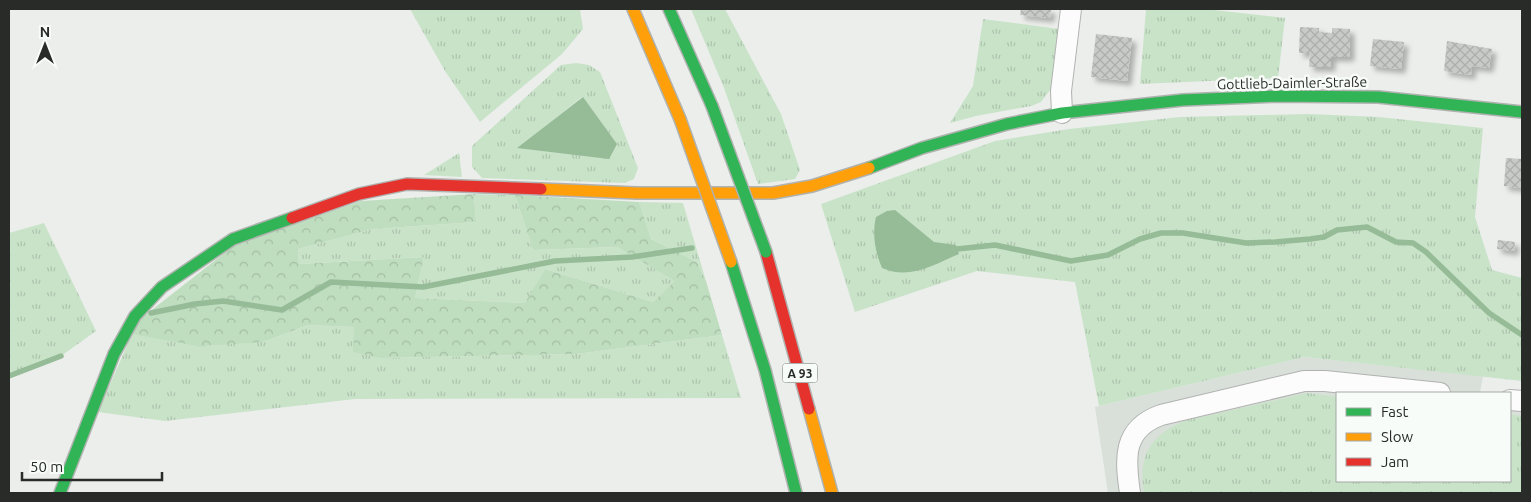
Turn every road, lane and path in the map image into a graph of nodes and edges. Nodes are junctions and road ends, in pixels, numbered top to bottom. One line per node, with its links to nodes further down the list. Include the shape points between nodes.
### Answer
1 (633, 9): 8 (main road, A 93, bridge, via 680,119 731,262 765,370)
2 (670, 9): 9 (main road, A 93, bridge, via 712,106 766,252)
3 (1071, 9): 5 (street, via 1061,91)
4 (1522, 112): 5 (main road, Gottlieb-Daimler-Straße, via 1378,97 1277,96 1183,100)
5 (1062, 113): 7 (main road, Gottlieb-Daimler-Straße, via 954,137 848,176 773,193 407,184 359,194 233,239 162,287 134,316 114,354)
6 (1430, 392): 10 (street, via 1304,381 1161,415 1140,428 1128,448)
7 (60, 493)
8 (796, 493)
9 (832, 493)
10 (1130, 493)

